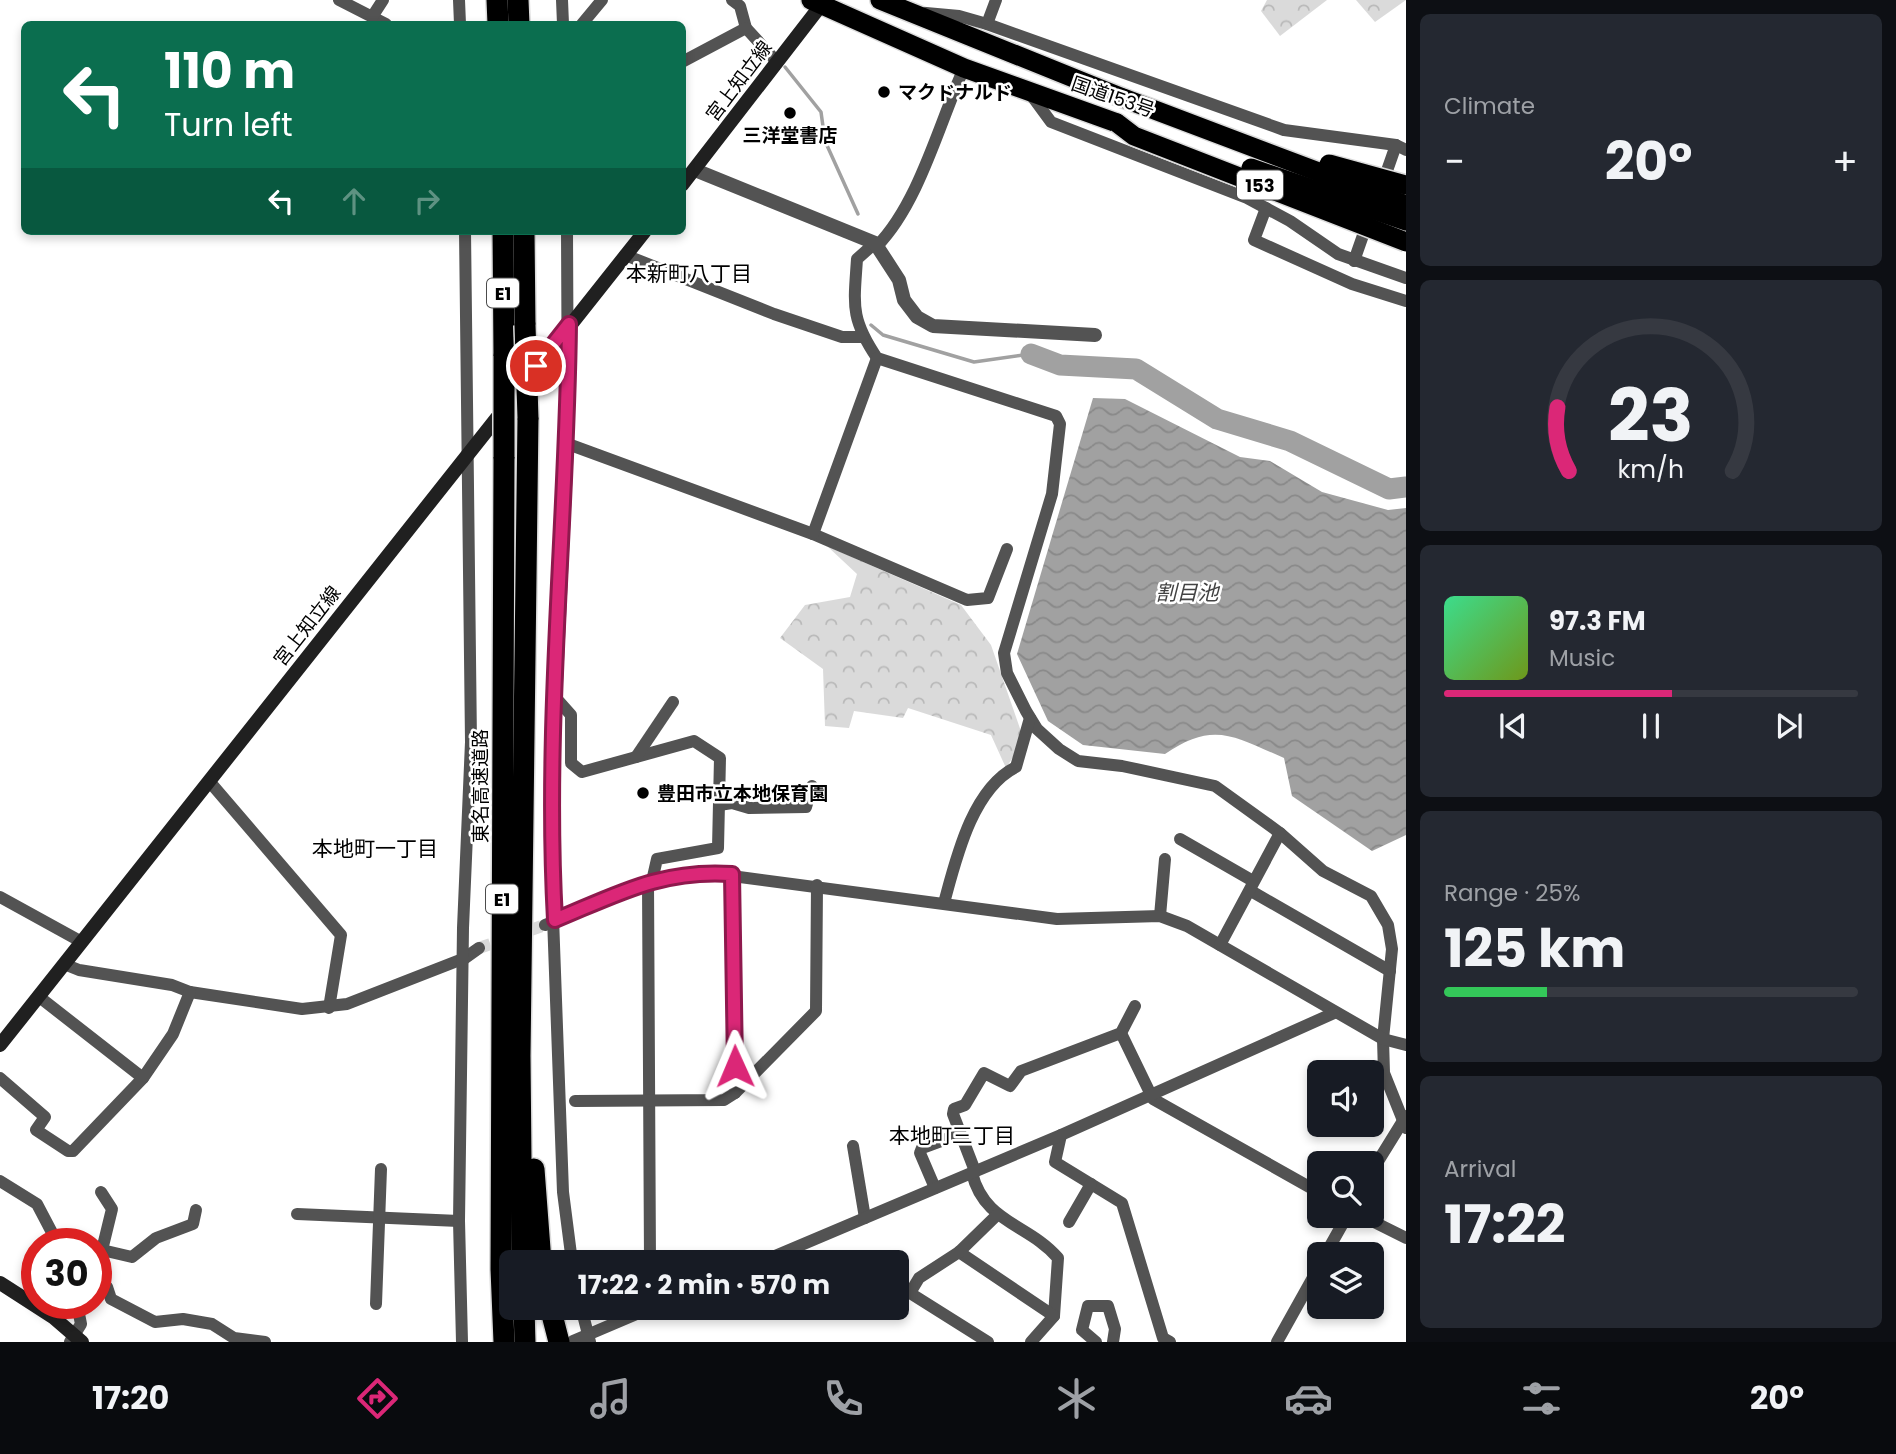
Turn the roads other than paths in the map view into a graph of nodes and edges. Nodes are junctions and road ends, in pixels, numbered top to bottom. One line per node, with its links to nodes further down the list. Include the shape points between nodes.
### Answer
1 (339, 0): 13 (street)
2 (383, 0): 13 (street)
3 (459, 0): 15 (street)
4 (497, 0): 16 (highway)
5 (518, 0): 17 (highway)
6 (562, 0): 18 (street)
7 (602, 0): 19 (street)
8 (732, 0): 21 (street, via 740,6)
9 (880, 0): 12 (highway, 国道153号 / 153)
10 (996, 0): 20 (street)
11 (819, 1): 23 (main road, 宮上知立線); 24 (highway, 国道153号 / 153)
12 (912, 12): 20 (street); 26 (highway, 国道153号 / 153)
13 (372, 17): 14 (street)
14 (380, 21)
15 (460, 21)
16 (498, 21)
17 (519, 21)
18 (563, 21)
19 (584, 21)
20 (987, 24): 28 (street, via 1284,130)
21 (746, 28): 22 (street); 23 (street)
22 (686, 60)
23 (777, 62): 29 (main road, 宮上知立線)
24 (964, 68): 25 (highway, 国道153号 / 153); 41 (street, via 894,229)
25 (1029, 91): 27 (highway, 国道153号 / 153); 33 (street, via 1051,122)
26 (1123, 97): 31 (highway, 153, bridge, via 1159,103 1298,155); 32 (highway, 国道153号 / 153, bridge)
27 (1117, 123): 34 (highway, 国道153号 / 153, bridge); 40 (highway, 153, bridge, via 1134,136)
28 (1401, 148): 43 (street)
29 (695, 170): 30 (main road, 宮上知立線); 41 (street)
30 (686, 180)
31 (1406, 185)
32 (1406, 205)
33 (1266, 208): 43 (street); 45 (street, via 1254,240 1352,284)
34 (1406, 221)
35 (465, 235): 51 (street)
36 (503, 235): 139 (highway, 東名高速道路 / E1, bridge)
37 (524, 235): 61 (highway, E1, bridge, via 528,418)
38 (567, 235): 46 (street)
39 (642, 235): 42 (main road, 宮上知立線)
40 (1406, 242)
41 (876, 244): 47 (street, via 899,280 904,300 917,317 933,326); 48 (street, via 857,259 854,305)
42 (625, 255): 46 (main road, 宮上知立線); 48 (street, via 774,314 842,337)
43 (1354, 261): 44 (street)
44 (1406, 278)
45 (1406, 302)
46 (569, 324): 50 (street); 51 (main road, 宮上知立線)
47 (1096, 335)
48 (863, 337): 49 (street)
49 (877, 358): 52 (street); 56 (street, via 1056,416 1060,424 1052,494 1004,653 1007,673)
50 (568, 444): 52 (street); 54 (street)
51 (469, 451): 58 (main road, 宮上知立線); 76 (street, via 471,742)
52 (813, 534): 53 (street, via 967,600 988,598)
53 (1007, 549)
54 (555, 697): 57 (street, via 572,715 571,763 582,772); 72 (street)
55 (673, 702): 57 (street)
56 (1030, 718): 62 (street, via 1059,749 1078,761 1122,765 1215,786); 70 (street, via 1016,767 1002,774 964,830)
57 (636, 757): 60 (street, via 694,741 720,758)
58 (209, 780): 73 (main road, 宮上知立線); 82 (street, via 341,935)
59 (813, 786): 60 (street, via 806,807)
60 (719, 804): 66 (street, via 718,848 657,859)
61 (524, 827): 117 (highway, E1); 118 (highway)
62 (1280, 833): 68 (street); 78 (street, via 1323,871 1371,896 1388,925)
63 (1181, 839): 68 (street)
64 (1165, 859): 71 (street)
65 (732, 874): 66 (street, via 693,873); 67 (street); 90 (street)
66 (650, 881): 72 (street); 93 (street)
67 (817, 886): 70 (street); 90 (street, via 816,1011)
68 (1252, 886): 74 (street); 78 (street)
69 (0, 897): 73 (street)
70 (944, 903): 71 (street, via 1058,919)
71 (1160, 916): 74 (street)
72 (550, 922): 119 (street, via 562,1179)
73 (80, 941): 77 (main road, 宮上知立線)
74 (1220, 945): 83 (street)
75 (479, 948): 76 (street)
76 (465, 958): 82 (street); 111 (street)
77 (64, 964): 79 (street); 80 (main road, 宮上知立線)
78 (1390, 971): 85 (street)
79 (190, 992): 82 (street, via 274,1006); 89 (street, via 173,1034)
80 (38, 996): 86 (main road, 宮上知立線); 89 (street)
81 (1135, 1006): 84 (street)
82 (329, 1008)
83 (1334, 1013): 85 (street); 91 (street)
84 (1121, 1033): 91 (street); 95 (street, via 1021,1071 1010,1086 984,1073 965,1105 954,1109)
85 (1383, 1039): 87 (street); 94 (street, via 1387,1084)
86 (0, 1045)
87 (1406, 1045)
88 (0, 1078): 89 (street, via 44,1117 36,1130 68,1151)
89 (143, 1078)
90 (735, 1093): 93 (street, via 724,1100)
91 (1148, 1094): 96 (street); 103 (street)
92 (575, 1101): 93 (street)
93 (649, 1101): 120 (street)
94 (1405, 1120): 98 (street)
95 (960, 1134): 100 (street); 104 (street, via 922,1148)
96 (1061, 1135): 100 (street); 102 (street, via 1055,1162)
97 (853, 1146): 110 (street)
98 (1384, 1152)
99 (381, 1169): 109 (street)
100 (974, 1172): 104 (street); 108 (street, via 976,1189)
101 (0, 1181): 114 (street, via 37,1204)
102 (1091, 1184): 112 (street); 145 (street, via 1122,1203 1163,1338)
103 (1307, 1186)
104 (935, 1188): 110 (street)
105 (101, 1192): 115 (street, via 112,1209)
106 (195, 1210): 123 (street, via 193,1224 156,1238 132,1257)
107 (297, 1214): 109 (street)
108 (998, 1215): 122 (street); 128 (street, via 1058,1258)
109 (378, 1217): 111 (street); 127 (street)
110 (865, 1218): 121 (street)
111 (459, 1221): 138 (street)
112 (1069, 1222)
113 (1384, 1227): 116 (street)
114 (50, 1228)
115 (106, 1228)
116 (1406, 1238)
117 (522, 1250)
118 (540, 1250)
119 (571, 1250)
120 (650, 1250)
121 (789, 1250)
122 (959, 1252): 128 (street); 141 (street, via 919,1278 910,1293)
123 (112, 1255)
124 (0, 1283): 135 (main road)
125 (1307, 1288): 146 (street)
126 (112, 1300): 137 (street, via 155,1322 212,1324 234,1338)
127 (376, 1304)
128 (1054, 1316): 142 (street)
129 (80, 1319): 135 (street)
130 (524, 1320): 140 (highway)
131 (556, 1320): 136 (highway)
132 (584, 1320): 134 (street)
133 (627, 1320): 134 (street)
134 (589, 1339): 136 (street)
135 (76, 1340)
136 (566, 1341)
137 (265, 1342)
138 (462, 1342)
139 (504, 1342)
140 (525, 1342)
141 (988, 1342)
142 (1031, 1342)
143 (1096, 1342): 144 (street, via 1082,1330 1092,1304 1108,1306 1115,1329)
144 (1113, 1342)
145 (1170, 1342)
146 (1277, 1342)

